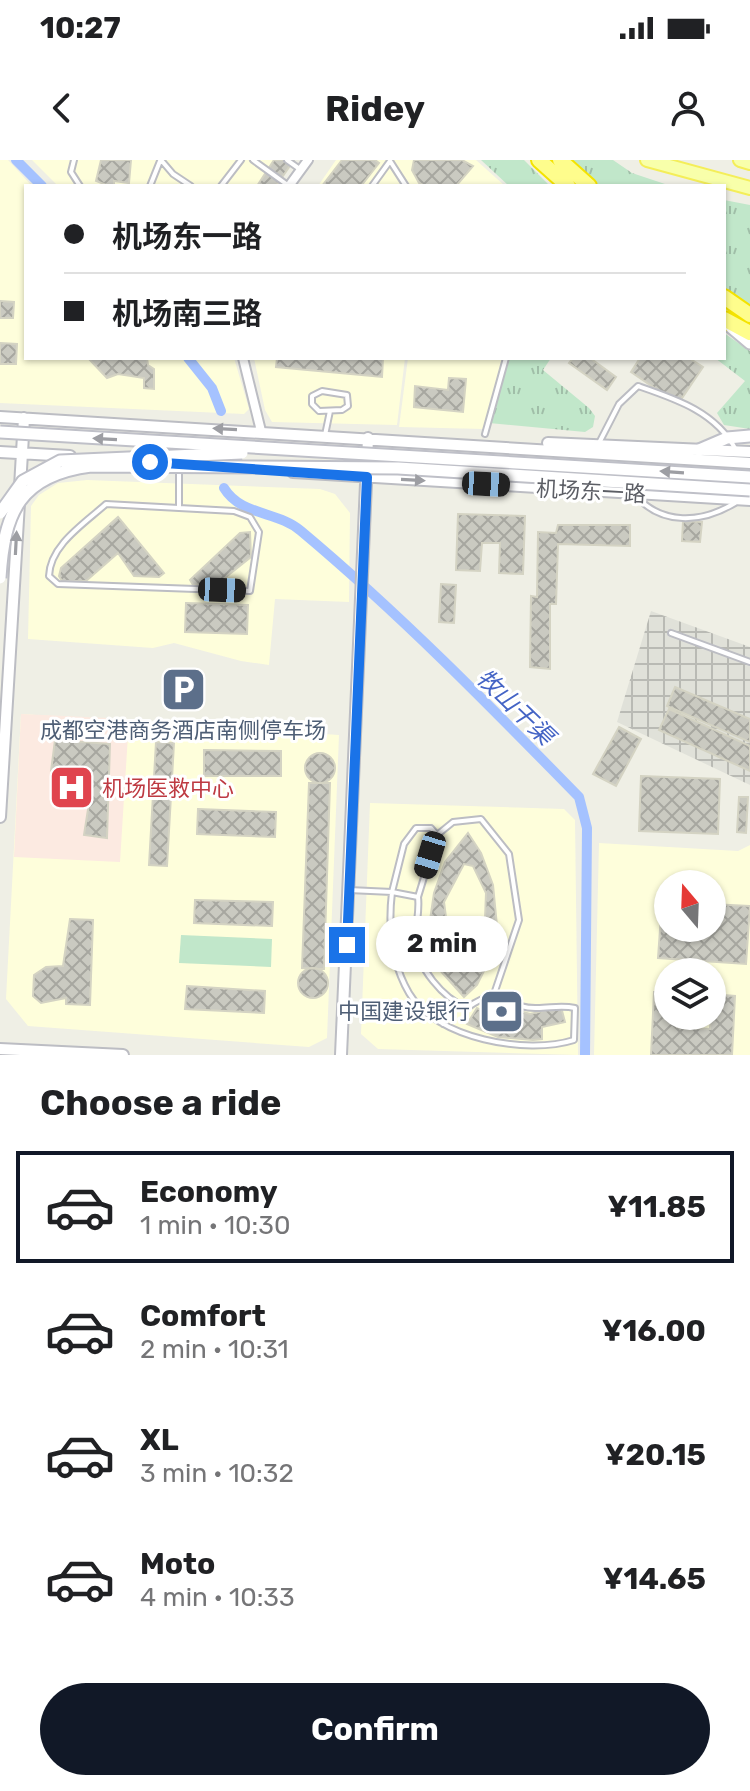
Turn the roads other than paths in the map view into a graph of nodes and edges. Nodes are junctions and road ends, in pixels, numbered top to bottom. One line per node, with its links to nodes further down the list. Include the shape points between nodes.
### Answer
1 (66, 160): 13 (lane)
2 (74, 160): 13 (lane)
3 (241, 160): 18 (lane)
4 (253, 160): 19 (lane)
5 (287, 160): 14 (lane)
6 (308, 160): 14 (street)
7 (539, 160): 23 (highway)
8 (560, 160): 24 (highway)
9 (647, 160): 25 (main road)
10 (740, 160): 12 (main road)
11 (160, 161): 16 (lane); 17 (lane)
12 (750, 163)
13 (72, 166): 15 (lane)
14 (301, 170): 20 (street)
15 (79, 184)
16 (151, 184)
17 (189, 184)
18 (223, 184)
19 (286, 184)
20 (290, 184)
21 (373, 184): 22 (lane, via 390,161)
22 (405, 184)
23 (566, 184)
24 (587, 184)
25 (750, 188)
26 (726, 298): 27 (highway)
27 (750, 315)
28 (726, 322): 30 (highway)
29 (726, 323): 31 (main road)
30 (750, 333)
31 (750, 343)
32 (243, 360): 37 (street)
33 (505, 360): 39 (lane)
34 (330, 411): 34 (lane, via 348,406 347,395 333,391 312,396 319,411); 40 (lane)
35 (0, 417): 36 (street, 机场东一路)
36 (24, 418): 37 (street, 机场东一路, one-way to 36); 51 (street)
37 (261, 431): 40 (street, 机场东一路)
38 (0, 432): 47 (main road, one-way to 38, bridge)
39 (485, 434)
40 (325, 435): 42 (street, 机场东一路)
41 (750, 436): 43 (main road)
42 (368, 438): 45 (street, 机场东一路); 54 (street)
43 (729, 438): 44 (lane, via 693,405 638,386 619,404); 46 (main road); 49 (lane)
44 (598, 445): 45 (street); 46 (street)
45 (494, 446): 52 (street, 机场东一路)
46 (699, 450): 49 (street)
47 (319, 451): 55 (main road, one-way to 47, bridge); 60 (main road, bridge, via 69,459 29,476)
48 (0, 452): 51 (street, 机场东一路)
49 (737, 452): 50 (street)
50 (750, 452)
51 (22, 454): 53 (street, 机场东一路); 64 (street, one-way to 51)
52 (750, 463)
53 (179, 464): 54 (street, 机场东一路); 59 (lane)
54 (367, 477): 57 (street, 机场东一路, one-way to 57); 66 (street)
55 (750, 477)
56 (750, 490): 61 (main road, bridge, via 384,467 91,466 47,477 23,496 6,526)
57 (634, 493): 58 (street, 机场东一路); 58 (lane, via 649,511 674,518 714,516)
58 (745, 500)
59 (179, 508): 59 (lane, via 250,517 259,532 250,591 58,584 49,576 49,562 64,543 106,504)
60 (0, 513)
61 (0, 578)
62 (671, 633): 63 (lane)
63 (750, 662)
64 (0, 817)
65 (437, 835): 67 (lane, via 431,828 416,828 404,844); 68 (lane); 69 (lane, via 453,822 481,819 509,854 519,920)
66 (349, 890): 67 (lane); 74 (street)
67 (392, 892): 68 (lane); 71 (lane, via 394,959 409,993)
68 (418, 897): 70 (lane, via 415,943 433,982)
69 (494, 994): 70 (lane, via 467,1008); 71 (lane, via 535,1009 575,1008 574,1040 546,1049 511,1049)
70 (455, 1003): 71 (lane)
71 (443, 1024)
72 (0, 1049): 73 (street)
73 (123, 1055)
74 (341, 1055)

